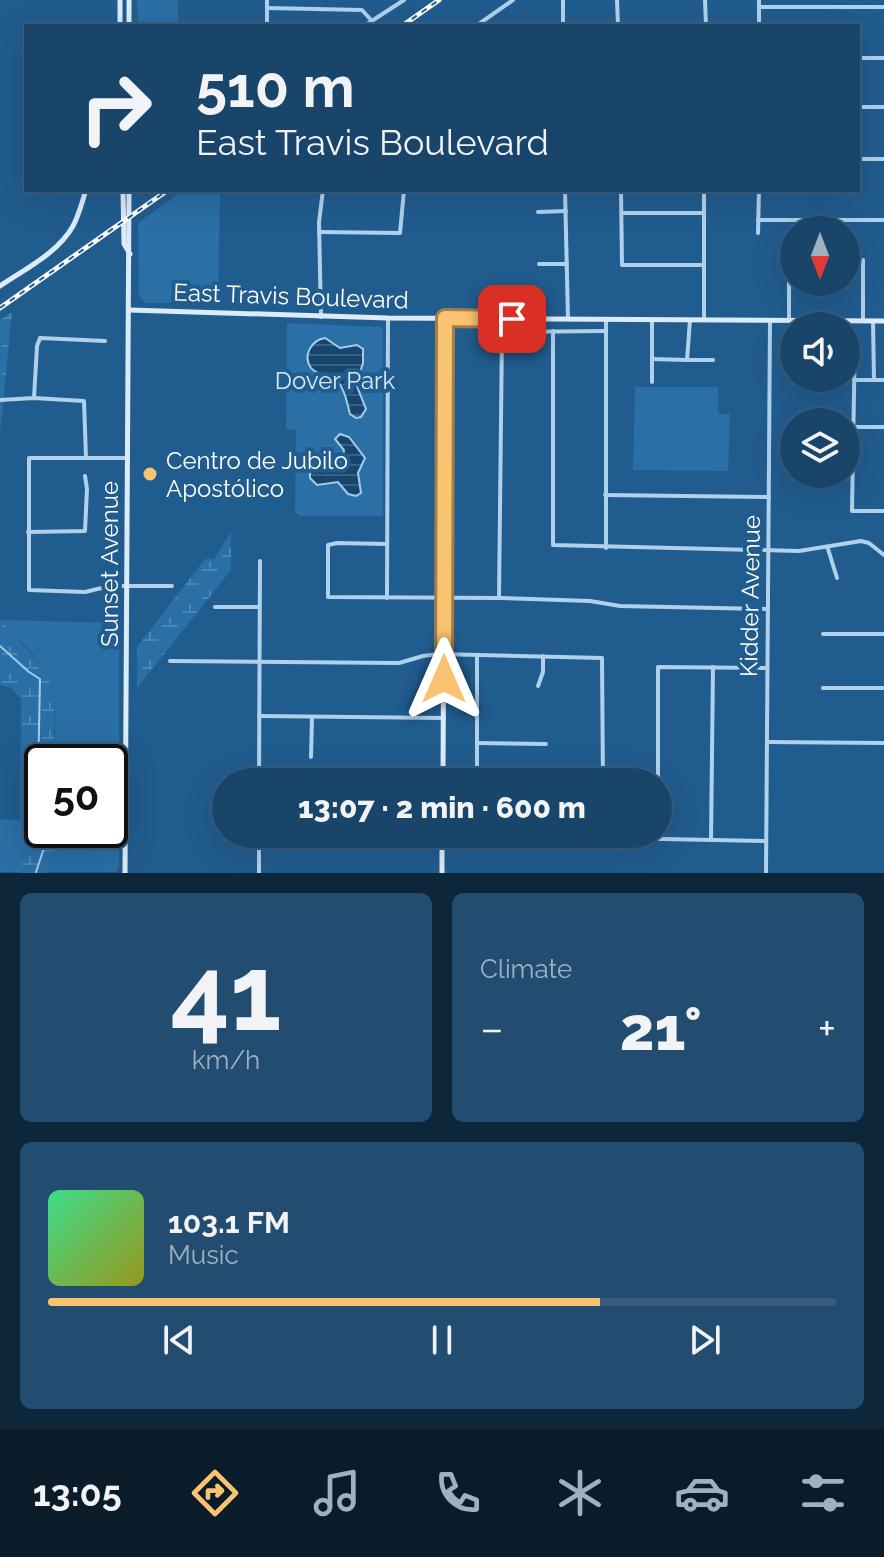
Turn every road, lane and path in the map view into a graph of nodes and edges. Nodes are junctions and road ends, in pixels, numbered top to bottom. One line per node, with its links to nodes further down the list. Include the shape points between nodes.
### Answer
1 (120, 0): 14 (main road)
2 (129, 0): 15 (main road)
3 (267, 0): 12 (street)
4 (404, 0): 13 (street)
5 (513, 0): 18 (street)
6 (563, 0): 19 (street)
7 (617, 0): 20 (street)
8 (705, 0): 21 (street)
9 (759, 0): 10 (street)
10 (759, 7): 11 (street); 22 (street)
11 (884, 7)
12 (267, 8): 13 (street, via 362,10); 16 (street)
13 (372, 21): 17 (street)
14 (120, 24)
15 (129, 24)
16 (267, 24)
17 (367, 24)
18 (479, 24)
19 (563, 24)
20 (618, 24)
21 (706, 24)
22 (759, 24)
23 (860, 58): 24 (street)
24 (884, 58)
25 (860, 107): 26 (street)
26 (884, 107)
27 (860, 159): 28 (street)
28 (884, 159)
29 (85, 192): 51 (main road, via 67,236)
30 (123, 192): 46 (main road, Sunset Avenue, via 124,244)
31 (129, 192): 46 (main road, Sunset Avenue)
32 (323, 192): 44 (street)
33 (404, 192): 44 (street, via 400,233)
34 (565, 192): 38 (street)
35 (621, 192): 40 (street)
36 (704, 192): 41 (street)
37 (759, 192): 42 (street)
38 (566, 211): 39 (street); 49 (street)
39 (538, 212)
40 (621, 213): 41 (street); 50 (street, via 622,265)
41 (704, 213): 50 (street)
42 (758, 220): 43 (street); 45 (street)
43 (884, 220)
44 (319, 232): 53 (street)
45 (758, 233)
46 (130, 255): 52 (main road, Sunset Avenue)
47 (863, 260): 64 (street)
48 (539, 264): 49 (street)
49 (567, 264): 56 (street)
50 (704, 265): 60 (street)
51 (0, 286)
52 (129, 310): 53 (main road, East Travis Boulevard); 82 (main road, Sunset Avenue)
53 (321, 317): 54 (main road, East Travis Boulevard)
54 (388, 318): 55 (main road, East Travis Boulevard); 89 (street)
55 (445, 318): 56 (main road, East Travis Boulevard); 99 (main road)
56 (568, 319): 57 (main road, East Travis Boulevard)
57 (606, 319): 58 (main road, East Travis Boulevard); 68 (street)
58 (652, 320): 59 (main road, East Travis Boulevard); 70 (street)
59 (690, 320): 60 (main road, East Travis Boulevard); 71 (street)
60 (704, 320): 61 (main road, East Travis Boulevard)
61 (770, 320): 62 (main road, East Travis Boulevard); 86 (street, Kidder Avenue)
62 (780, 320)
63 (860, 321): 64 (main road, East Travis Boulevard)
64 (863, 321): 65 (main road, East Travis Boulevard)
65 (873, 321): 66 (main road, East Travis Boulevard); 74 (street)
66 (884, 321)
67 (553, 331): 68 (street); 90 (street, via 553,545); 100 (street, via 502,332)
68 (606, 331): 85 (street)
69 (105, 341): 77 (street, via 40,338)
70 (652, 359): 71 (street); 76 (street)
71 (687, 360): 72 (street)
72 (713, 360)
73 (860, 380): 74 (street)
74 (874, 380): 75 (street)
75 (884, 380)
76 (652, 382)
77 (34, 398): 78 (street); 81 (street, via 84,401)
78 (0, 400)
79 (860, 427): 80 (street)
80 (884, 427)
81 (86, 458): 82 (street); 88 (street, via 29,458)
82 (128, 458): 96 (main road, Sunset Avenue)
83 (85, 476): 88 (street, via 85,531)
84 (852, 488): 87 (street, via 852,511)
85 (605, 495): 86 (street); 90 (street)
86 (769, 497): 92 (street, Kidder Avenue)
87 (884, 511)
88 (28, 532): 96 (street, via 29,590 85,592)
89 (387, 544): 98 (street); 98 (street, via 328,545 328,597)
90 (606, 548): 92 (street)
91 (828, 548): 92 (street); 93 (street, via 861,541); 95 (street)
92 (769, 550): 103 (street, Kidder Avenue)
93 (884, 555)
94 (260, 561): 102 (street)
95 (837, 578)
96 (127, 586): 97 (street); 134 (main road, Sunset Avenue)
97 (172, 586)
98 (387, 598): 99 (street)
99 (444, 598): 100 (street); 106 (main road)
100 (499, 598): 103 (street)
101 (215, 607): 102 (street)
102 (259, 607): 110 (street)
103 (768, 609): 112 (street, Kidder Avenue)
104 (823, 634): 105 (street)
105 (884, 634)
106 (444, 654): 107 (street); 110 (street, via 399,663); 118 (main road)
107 (477, 655): 108 (street); 120 (street)
108 (543, 656): 113 (street); 127 (street, via 602,658)
109 (170, 661): 110 (street)
110 (260, 663): 116 (street)
111 (713, 667): 112 (street); 128 (street, via 658,667); 130 (street)
112 (767, 668): 119 (street, Kidder Avenue)
113 (538, 686)
114 (823, 688): 115 (street)
115 (884, 688)
116 (259, 716): 117 (street); 124 (street)
117 (312, 717): 118 (street); 123 (street)
118 (444, 718): 125 (main road)
119 (767, 742): 121 (street); 131 (street, Kidder Avenue)
120 (478, 743): 122 (street); 126 (street)
121 (884, 743)
122 (546, 744)
123 (311, 757)
124 (259, 768)
125 (443, 768)
126 (477, 768)
127 (603, 768)
128 (658, 768)
129 (672, 837): 130 (street)
130 (711, 840): 131 (street)
131 (766, 841): 137 (street, Kidder Avenue)
132 (259, 848): 135 (street)
133 (442, 848): 136 (main road)
134 (125, 873)
135 (259, 873)
136 (442, 873)
137 (766, 873)

